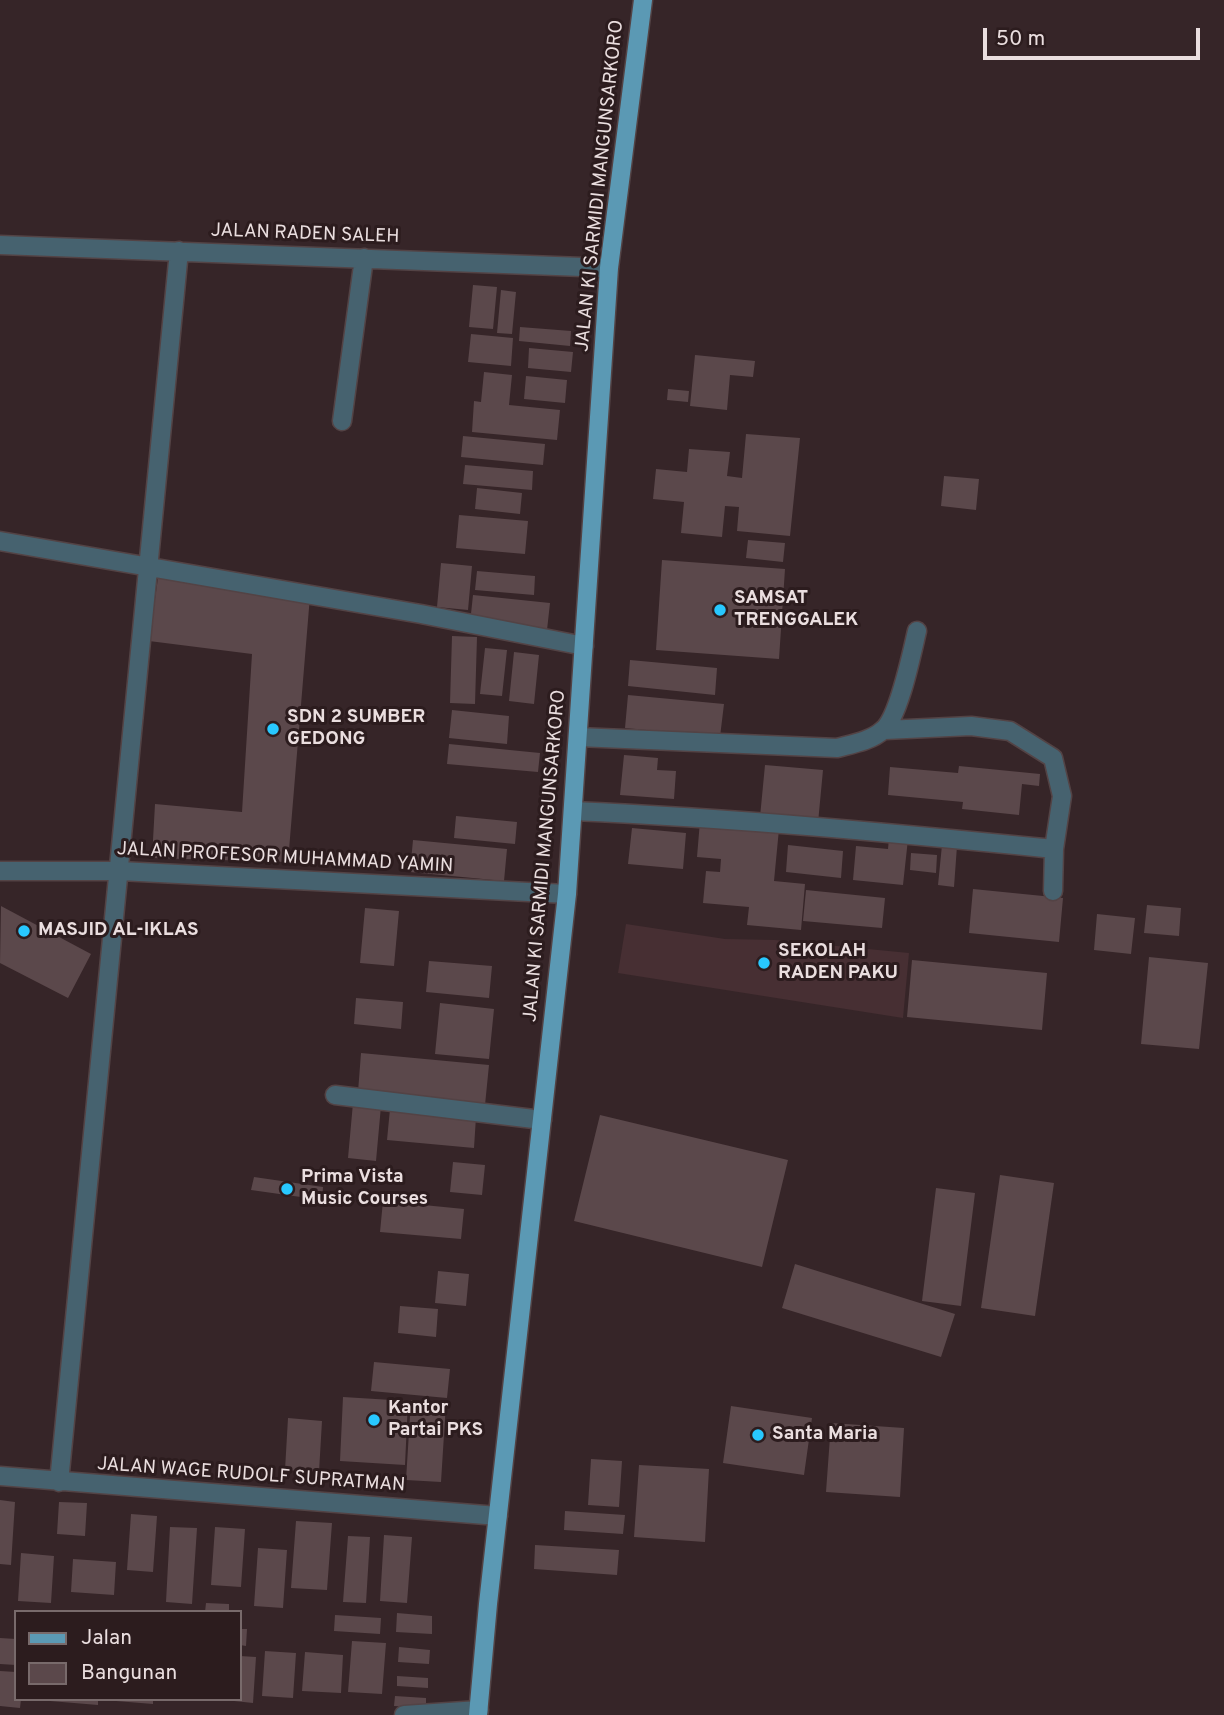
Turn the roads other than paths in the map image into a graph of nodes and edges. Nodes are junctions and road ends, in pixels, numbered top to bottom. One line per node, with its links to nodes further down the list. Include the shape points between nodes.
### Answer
1 (643, 0): 5 (main road, JALAN KI SARMIDI MANGUNSARKORO)
2 (0, 245): 3 (street, JALAN RADEN SALEH)
3 (179, 251): 4 (street, JALAN RADEN SALEH); 8 (street)
4 (364, 258): 5 (street, JALAN RADEN SALEH); 6 (street)
5 (609, 268): 10 (main road, JALAN KI SARMIDI MANGUNSARKORO)
6 (342, 421)
7 (0, 541): 8 (street)
8 (149, 568): 10 (street); 16 (street)
9 (917, 631): 11 (street, via 901,697)
10 (584, 646): 12 (main road, JALAN KI SARMIDI MANGUNSARKORO)
11 (885, 730): 12 (street, via 860,743 836,748); 14 (street, via 971,726 1010,731 1032,743 1053,758 1062,796)
12 (578, 737): 13 (main road, JALAN KI SARMIDI MANGUNSARKORO)
13 (573, 811): 14 (street, via 881,831); 18 (main road, JALAN KI SARMIDI MANGUNSARKORO)
14 (1054, 849): 17 (street)
15 (0, 871): 16 (street, JALAN PROFESOR MUHAMMAD YAMIN)
16 (120, 871): 18 (street, JALAN PROFESOR MUHAMMAD YAMIN); 22 (street)
17 (1053, 891)
18 (567, 894): 20 (main road, JALAN KI SARMIDI MANGUNSARKORO)
19 (335, 1095): 20 (street)
20 (542, 1120): 23 (main road, JALAN KI SARMIDI MANGUNSARKORO)
21 (0, 1476): 22 (street, JALAN WAGE RUDOLF SUPRATMAN)
22 (59, 1482): 23 (street, JALAN WAGE RUDOLF SUPRATMAN)
23 (498, 1516): 24 (main road, JALAN KI SARMIDI MANGUNSARKORO)
24 (479, 1713): 25 (street)
25 (404, 1715)

